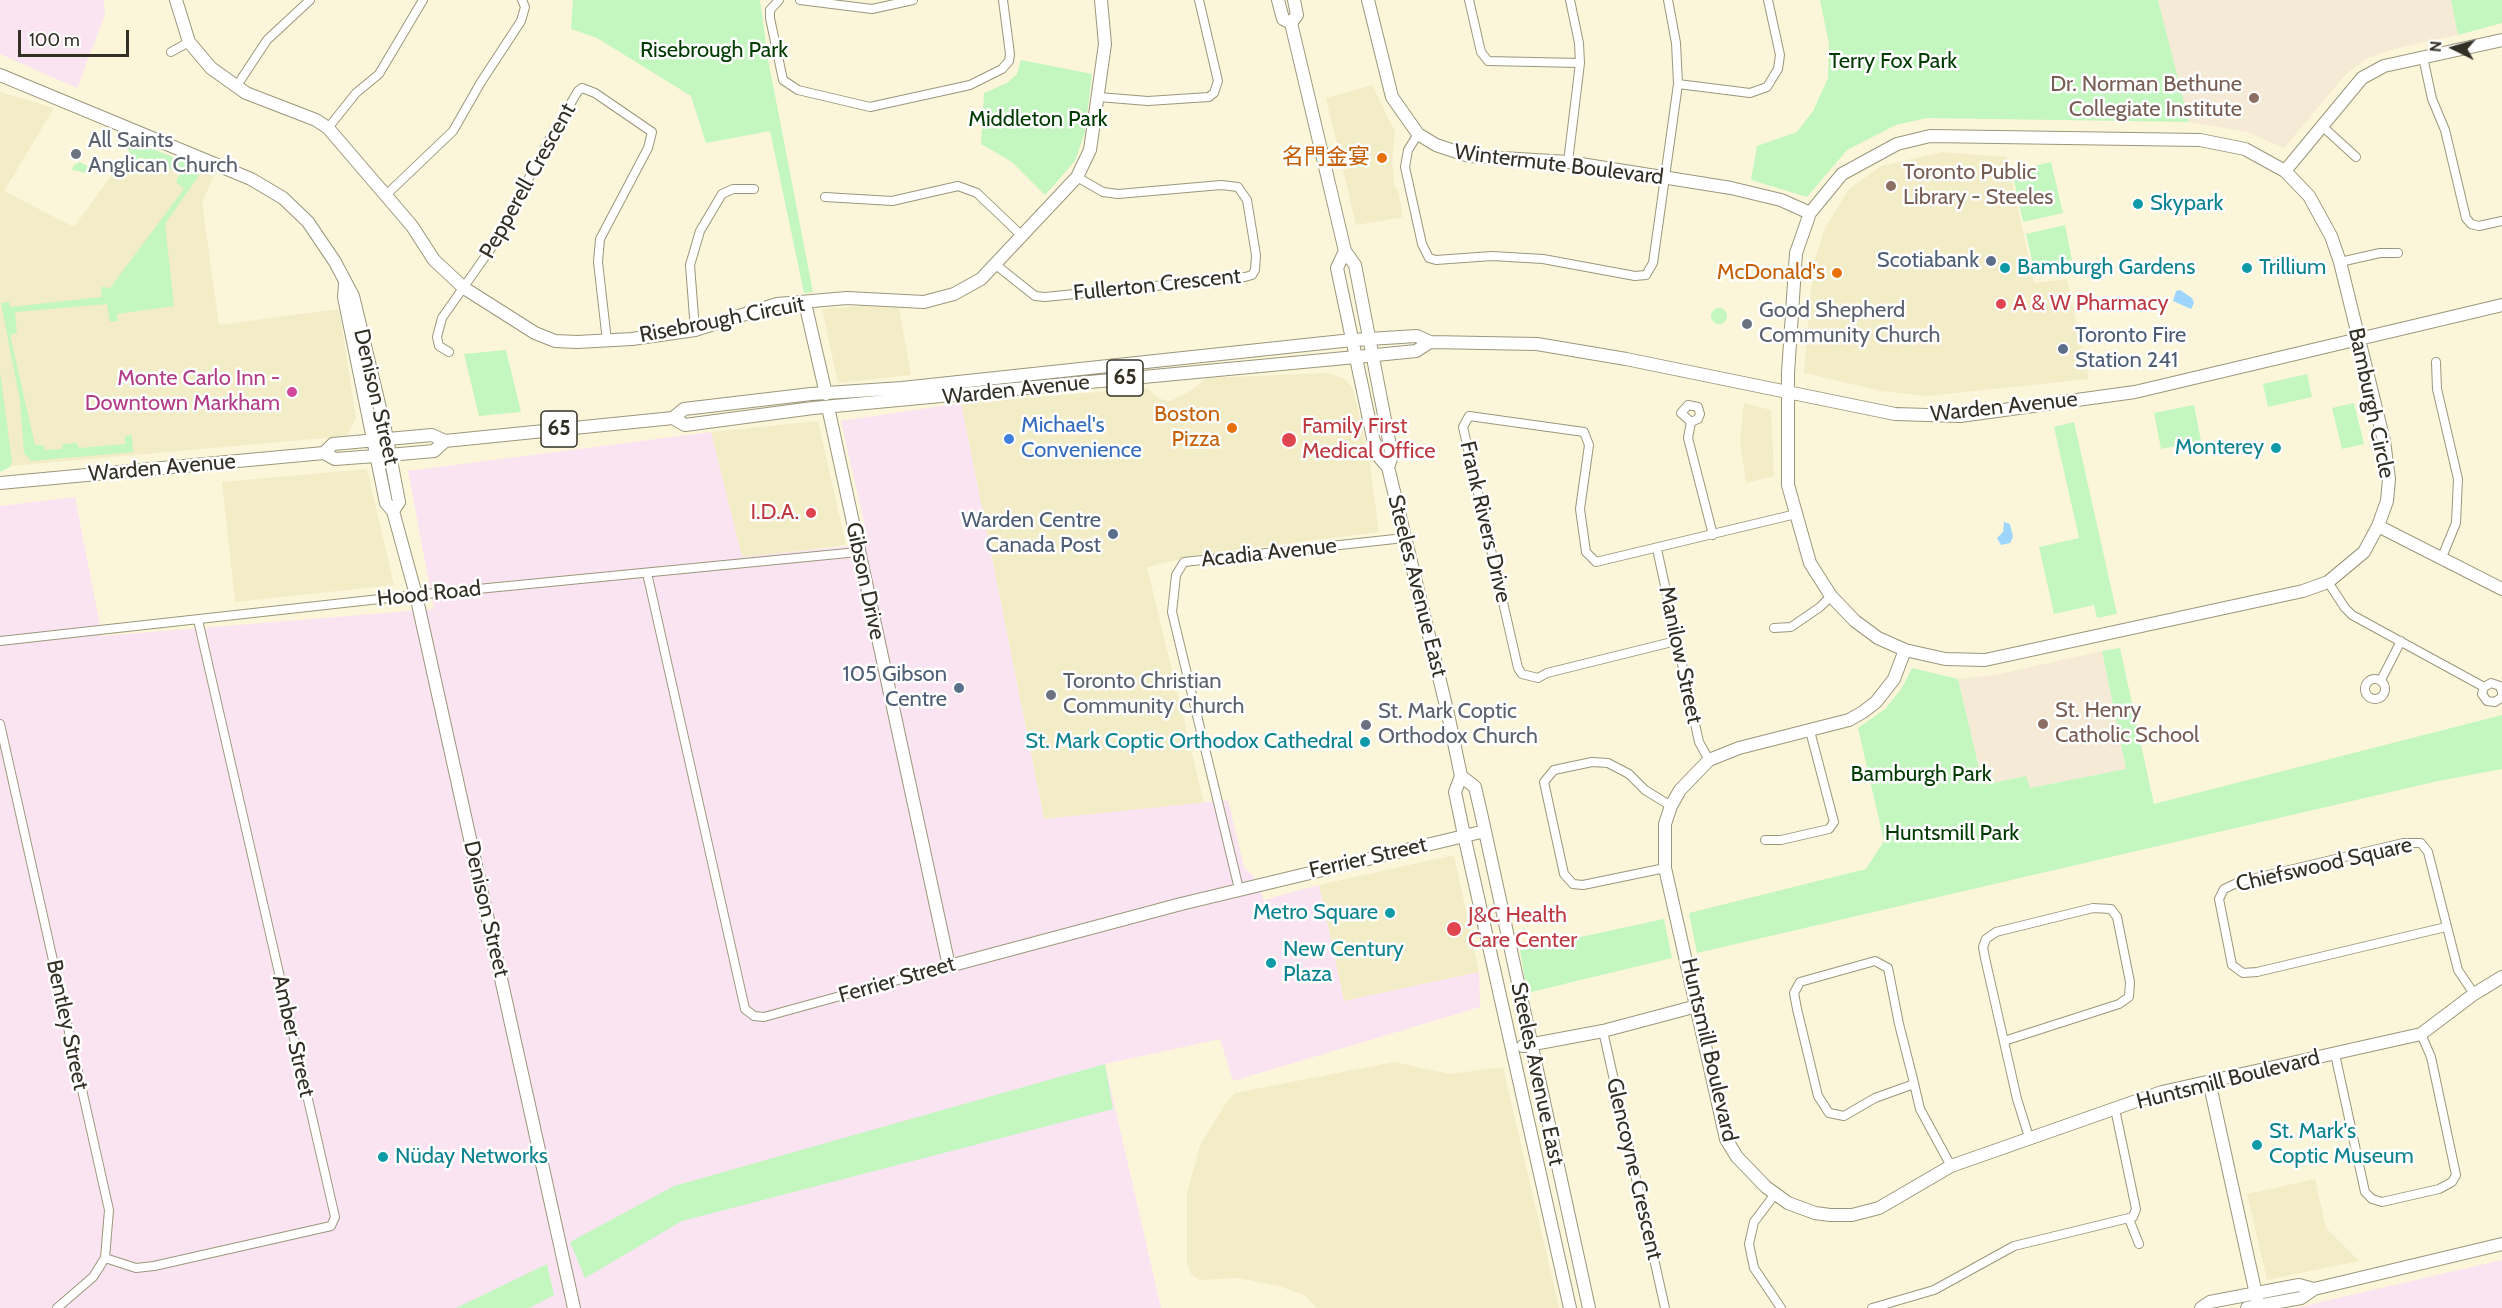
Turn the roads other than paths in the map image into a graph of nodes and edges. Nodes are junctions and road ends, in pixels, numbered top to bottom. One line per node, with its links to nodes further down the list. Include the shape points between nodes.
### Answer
1 (176, 0): 20 (street, Risebrough Circuit)
2 (310, 0): 26 (street, via 267,40)
3 (423, 0): 29 (street, via 379,74 356,93)
4 (522, 0): 37 (street, via 525,7 521,21 453,131)
5 (779, 0): 8 (street, via 770,10 770,18 783,80 798,90 870,107 970,85 1002,69 1010,54)
6 (800, 0): 7 (street, via 872,9)
7 (913, 0)
8 (1003, 0)
9 (1101, 0): 27 (street, Risebrough Circuit, via 1105,27)
10 (1199, 0): 27 (street, via 1218,81 1214,93 1209,97 1148,101)
11 (1278, 0): 18 (street, Steeles Avenue East, via 1283,19)
12 (1294, 0): 18 (street, Steeles Avenue East, via 1297,15)
13 (1368, 0): 30 (street, Wintermute Boulevard, via 1387,84 1398,110)
14 (1469, 0): 23 (street, via 1481,52 1488,61)
15 (1570, 0): 23 (street)
16 (1668, 0): 25 (street)
17 (1768, 0): 25 (street, via 1780,55 1778,69 1767,87 1750,93)
18 (1291, 23): 42 (street, Steeles Avenue East)
19 (2502, 40): 22 (street)
20 (189, 42): 21 (street); 26 (street, Risebrough Circuit, via 211,68)
21 (171, 52)
22 (2423, 57): 28 (street, via 2384,66 2362,78); 40 (street, via 2466,218 2479,226)
23 (1580, 63): 32 (street)
24 (0, 75): 46 (street, Denison Street, via 267,187 308,222)
25 (1678, 84): 35 (street)
26 (236, 87): 29 (street, Risebrough Circuit)
27 (1098, 97): 34 (street, Risebrough Circuit, via 1090,150)
28 (2321, 126): 31 (street); 33 (street)
29 (328, 128): 37 (street, Risebrough Circuit)
30 (1418, 134): 32 (street, Wintermute Boulevard, via 1446,150 1469,156); 35 (street, via 1408,150 1406,172 1425,254 1436,260 1532,258 1643,276 1652,266)
31 (2356, 157)
32 (1568, 162): 35 (street, Wintermute Boulevard)
33 (2285, 171): 39 (street, Bamburgh Circle, via 2245,149 2222,142 1930,136 1896,144 1842,174); 44 (street, Bamburgh Circle, via 2309,196 2323,219)
34 (1077, 177): 41 (street, Risebrough Circuit); 45 (street, Fullerton Crescent, via 1103,192 1118,194 1238,187 1247,200 1255,270 1245,277 1045,297 1035,296)
35 (1664, 178): 39 (street, Wintermute Boulevard, via 1764,195)
36 (754, 189): 50 (street, via 733,189 722,194 700,231 690,264)
37 (386, 195): 47 (street, Risebrough Circuit, via 434,260)
38 (825, 197): 41 (street, via 892,201 958,186 976,194)
39 (1810, 213): 61 (street, Bamburgh Circle, via 1796,253)
40 (2502, 221)
41 (1022, 237): 45 (street, Risebrough Circuit)
42 (1345, 251): 51 (street, Steeles Avenue East, via 1355,265); 53 (street, Steeles Avenue East, via 1337,268)
43 (2398, 253): 44 (street)
44 (2340, 262): 52 (street, Bamburgh Circle)
45 (996, 265): 48 (street, Risebrough Circuit, via 968,288 932,301 847,298)
46 (345, 284): 65 (street, Denison Street, via 353,296); 66 (street, Denison Street, via 344,297)
47 (464, 288): 54 (street, Risebrough Circuit, via 515,322 555,341); 54 (street, Pepperell Crescent, via 512,215 578,91 590,90 648,127 652,137 600,239 598,262); 56 (street, via 438,328 439,346)
48 (805, 303): 50 (street, Risebrough Circuit, via 767,306); 63 (street, Gibson Drive)
49 (2502, 305): 52 (street, Warden Avenue)
50 (695, 330): 54 (street, Risebrough Circuit)
51 (1371, 338): 53 (street, Warden Avenue / 65); 55 (street, Warden Avenue, via 1417,336); 57 (street, Steeles Avenue East)
52 (2359, 339): 61 (street, Warden Avenue, via 2135,392 1970,415 1895,414); 73 (street, Bamburgh Circle, via 2389,466 2387,501)
53 (1352, 340): 58 (street, Steeles Avenue East); 60 (street, Warden Avenue / 65)
54 (607, 341)
55 (1430, 342): 57 (street, Warden Avenue, via 1416,351); 61 (street, Warden Avenue, via 1546,345)
56 (449, 352)
57 (1375, 356): 58 (street, Warden Avenue); 70 (street, Steeles Avenue East, via 1392,456)
58 (1356, 357): 62 (street, Warden Avenue / 65); 70 (street, Steeles Avenue East, via 1373,438)
59 (2436, 362): 78 (street, via 2437,389 2458,479 2456,524)
60 (970, 381): 62 (street); 63 (street, Warden Avenue / 65)
61 (1787, 392): 72 (street, Bamburgh Circle, via 1786,462)
62 (964, 395): 63 (street, Warden Avenue / 65)
63 (827, 400): 67 (street, Warden Avenue / 65, via 684,409 673,418); 77 (street, Gibson Drive)
64 (1691, 422): 74 (street, via 1690,448)
65 (387, 439): 66 (street, Warden Avenue / 65); 67 (street, Warden Avenue / 65, via 432,435); 69 (street, Denison Street)
66 (373, 440): 68 (street, Warden Avenue / 65, via 333,444); 69 (street, Denison Street)
67 (445, 441): 69 (street, Warden Avenue / 65, via 434,451)
68 (324, 453): 69 (street, Warden Avenue / 65, via 335,459); 71 (street, Warden Avenue / 65)
69 (383, 456): 82 (street, Denison Street, via 386,503 393,511)
70 (1388, 467): 75 (street, Steeles Avenue East)
71 (0, 483)
72 (1796, 514): 74 (street, Frank Rivers Drive); 83 (street, Bamburgh Circle, via 1810,564)
73 (2378, 526): 78 (street); 80 (street, Bamburgh Circle, via 2364,552)
74 (1713, 535): 76 (street, Frank Rivers Drive)
75 (1404, 538): 96 (street, Steeles Avenue East); 102 (street, Acadia Avenue, via 1184,562 1176,575 1172,612)
76 (1657, 549): 87 (street, Manilow Street); 87 (street, Frank Rivers Drive, via 1601,562 1588,556 1580,508 1589,445 1584,432 1469,417 1463,427 1522,674 1538,678)
77 (858, 552): 79 (street, Hood Road); 104 (street, Gibson Drive)
78 (2442, 557): 81 (street)
79 (647, 573): 82 (street, Hood Road); 104 (street, Ferrier Street, via 745,1009 764,1017)
80 (2328, 582): 88 (street, via 2349,612); 89 (street, Bamburgh Circle, via 2198,615 1985,660 1945,659)
81 (2502, 589)
82 (416, 595): 84 (street, Hood Road); 126 (street, Denison Street)
83 (1831, 596): 85 (street, via 1791,627); 89 (street, Bamburgh Circle, via 1864,629)
84 (198, 620): 86 (street, Hood Road); 123 (street, Amber Street, via 335,1217 331,1226 154,1266 136,1268)
85 (1774, 628)
86 (0, 641)
87 (1676, 641): 95 (street, Manilow Street, via 1699,742)
88 (2401, 641): 90 (street); 91 (street)
89 (1905, 650): 94 (street, Huntsmill Boulevard, via 1894,679 1876,702 1849,720)
90 (2381, 680)
91 (2484, 687): 92 (street, via 2491,683 2500,686); 92 (street, via 2482,694 2487,702 2495,702)
92 (2502, 693)
93 (0, 724): 123 (street, Bentley Street, via 109,1210)
94 (1810, 730): 95 (street, Huntsmill Boulevard); 100 (street, via 1834,822 1829,829)
95 (1709, 760): 97 (street, Huntsmill Boulevard, via 1680,790)
96 (1461, 776): 98 (street, Steeles Avenue East, via 1475,787); 99 (street, Steeles Avenue East, via 1455,792)
97 (1671, 806): 101 (street, Huntsmill Boulevard, via 1665,824); 101 (street, via 1608,763 1592,762 1554,770 1544,782 1564,874 1573,884)
98 (1485, 831): 99 (street, Ferrier Street); 111 (street, Steeles Avenue East)
99 (1464, 835): 102 (street, Ferrier Street); 112 (street, Steeles Avenue East)
100 (1765, 840)
101 (1665, 868): 107 (street, Huntsmill Boulevard)
102 (1239, 889): 104 (street, Ferrier Street)
103 (2446, 927): 103 (street, Chiefswood Square, via 2428,852 2424,845 2414,841 2238,882 2224,889 2219,899 2232,965 2243,973); 106 (street, Chiefswood Square, via 2458,970)
104 (949, 966)
105 (2502, 977): 106 (street, Huntsmill Boulevard)
106 (2474, 994): 109 (street, Huntsmill Boulevard)
107 (1697, 1006): 108 (street); 119 (street, Huntsmill Boulevard, via 1726,1139 1737,1157)
108 (1603, 1030): 111 (street); 129 (street, Glencoyne Crescent)
109 (2421, 1034): 113 (street, Huntsmill Boulevard); 113 (street, via 2431,1057 2456,1175 2439,1189 2382,1202 2368,1196)
110 (2004, 1041): 110 (street, via 2119,1004 2129,997 2130,982 2117,917 2111,909 2093,908 1996,932 1986,939 1983,947); 117 (street)
111 (1530, 1046): 112 (street); 128 (street, Steeles Avenue East)
112 (1512, 1047): 127 (street, Steeles Avenue East)
113 (2335, 1054): 114 (street, Huntsmill Boulevard)
114 (2209, 1081): 116 (street, Huntsmill Boulevard); 124 (street)
115 (1914, 1084): 115 (street, via 1888,968 1875,961 1800,982 1794,993 1818,1096 1829,1113 1844,1116 1875,1098); 118 (street, via 1920,1109)
116 (2115, 1109): 117 (street, Huntsmill Boulevard); 120 (street, via 2136,1209)
117 (2029, 1137): 118 (street, Huntsmill Boulevard)
118 (1951, 1166): 119 (street, Huntsmill Boulevard, via 1878,1208 1852,1215 1815,1213)
119 (1775, 1194): 130 (street, via 1754,1222 1749,1244 1754,1269)
120 (2129, 1219): 121 (street); 131 (street, via 2014,1246 1934,1290)
121 (2139, 1244)
122 (2502, 1244): 124 (street, via 2314,1289 2301,1298)
123 (105, 1258): 125 (street, via 93,1277)
124 (2255, 1304): 132 (street, via 2210,1302)
125 (57, 1308)
126 (574, 1308)
127 (1570, 1308)
128 (1589, 1308)
129 (1665, 1308)
130 (1781, 1308)
131 (1872, 1308)
132 (2201, 1308)

